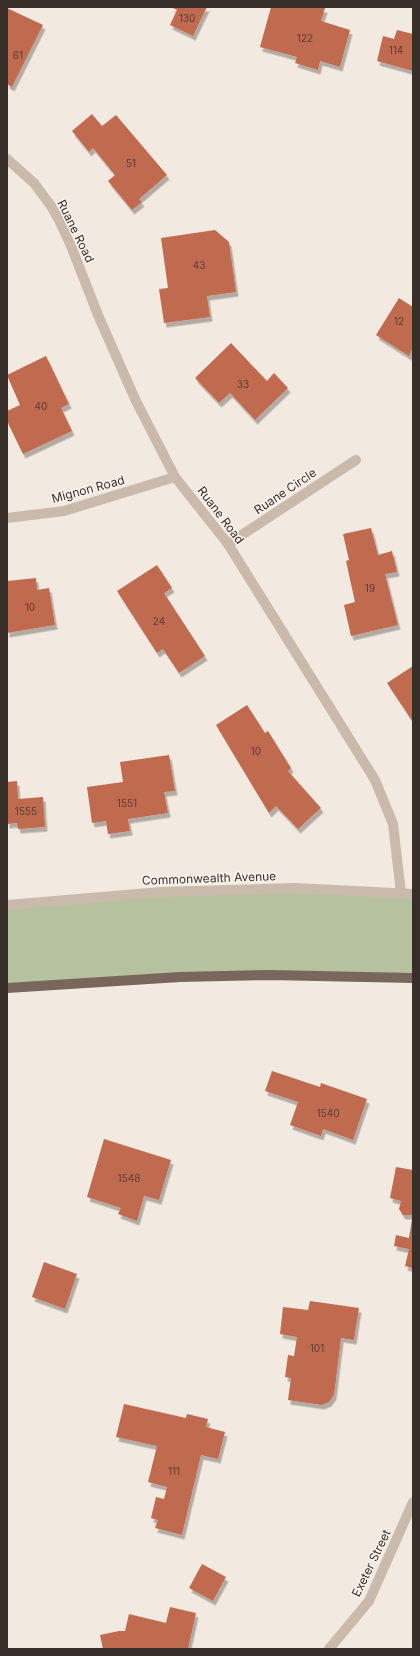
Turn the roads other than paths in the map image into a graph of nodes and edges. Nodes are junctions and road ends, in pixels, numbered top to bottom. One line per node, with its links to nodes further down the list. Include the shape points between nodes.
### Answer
1 (7, 159): 3 (street, Ruane Road, via 34,183 59,220 132,392)
2 (356, 460): 5 (street, Ruane Circle)
3 (175, 477): 4 (street, Mignon Road, via 64,511); 5 (street, Ruane Road)
4 (7, 518)
5 (228, 544): 6 (street, Ruane Road, via 375,780 393,824)
6 (401, 892): 7 (street, Commonwealth Avenue); 8 (street, Commonwealth Avenue, via 295,888 161,892)
7 (413, 894)
8 (7, 905)
9 (413, 978): 10 (main road, via 340,975 194,977)
10 (7, 988)
11 (413, 1502): 12 (street, Exeter Street, via 369,1601)
12 (328, 1649)

